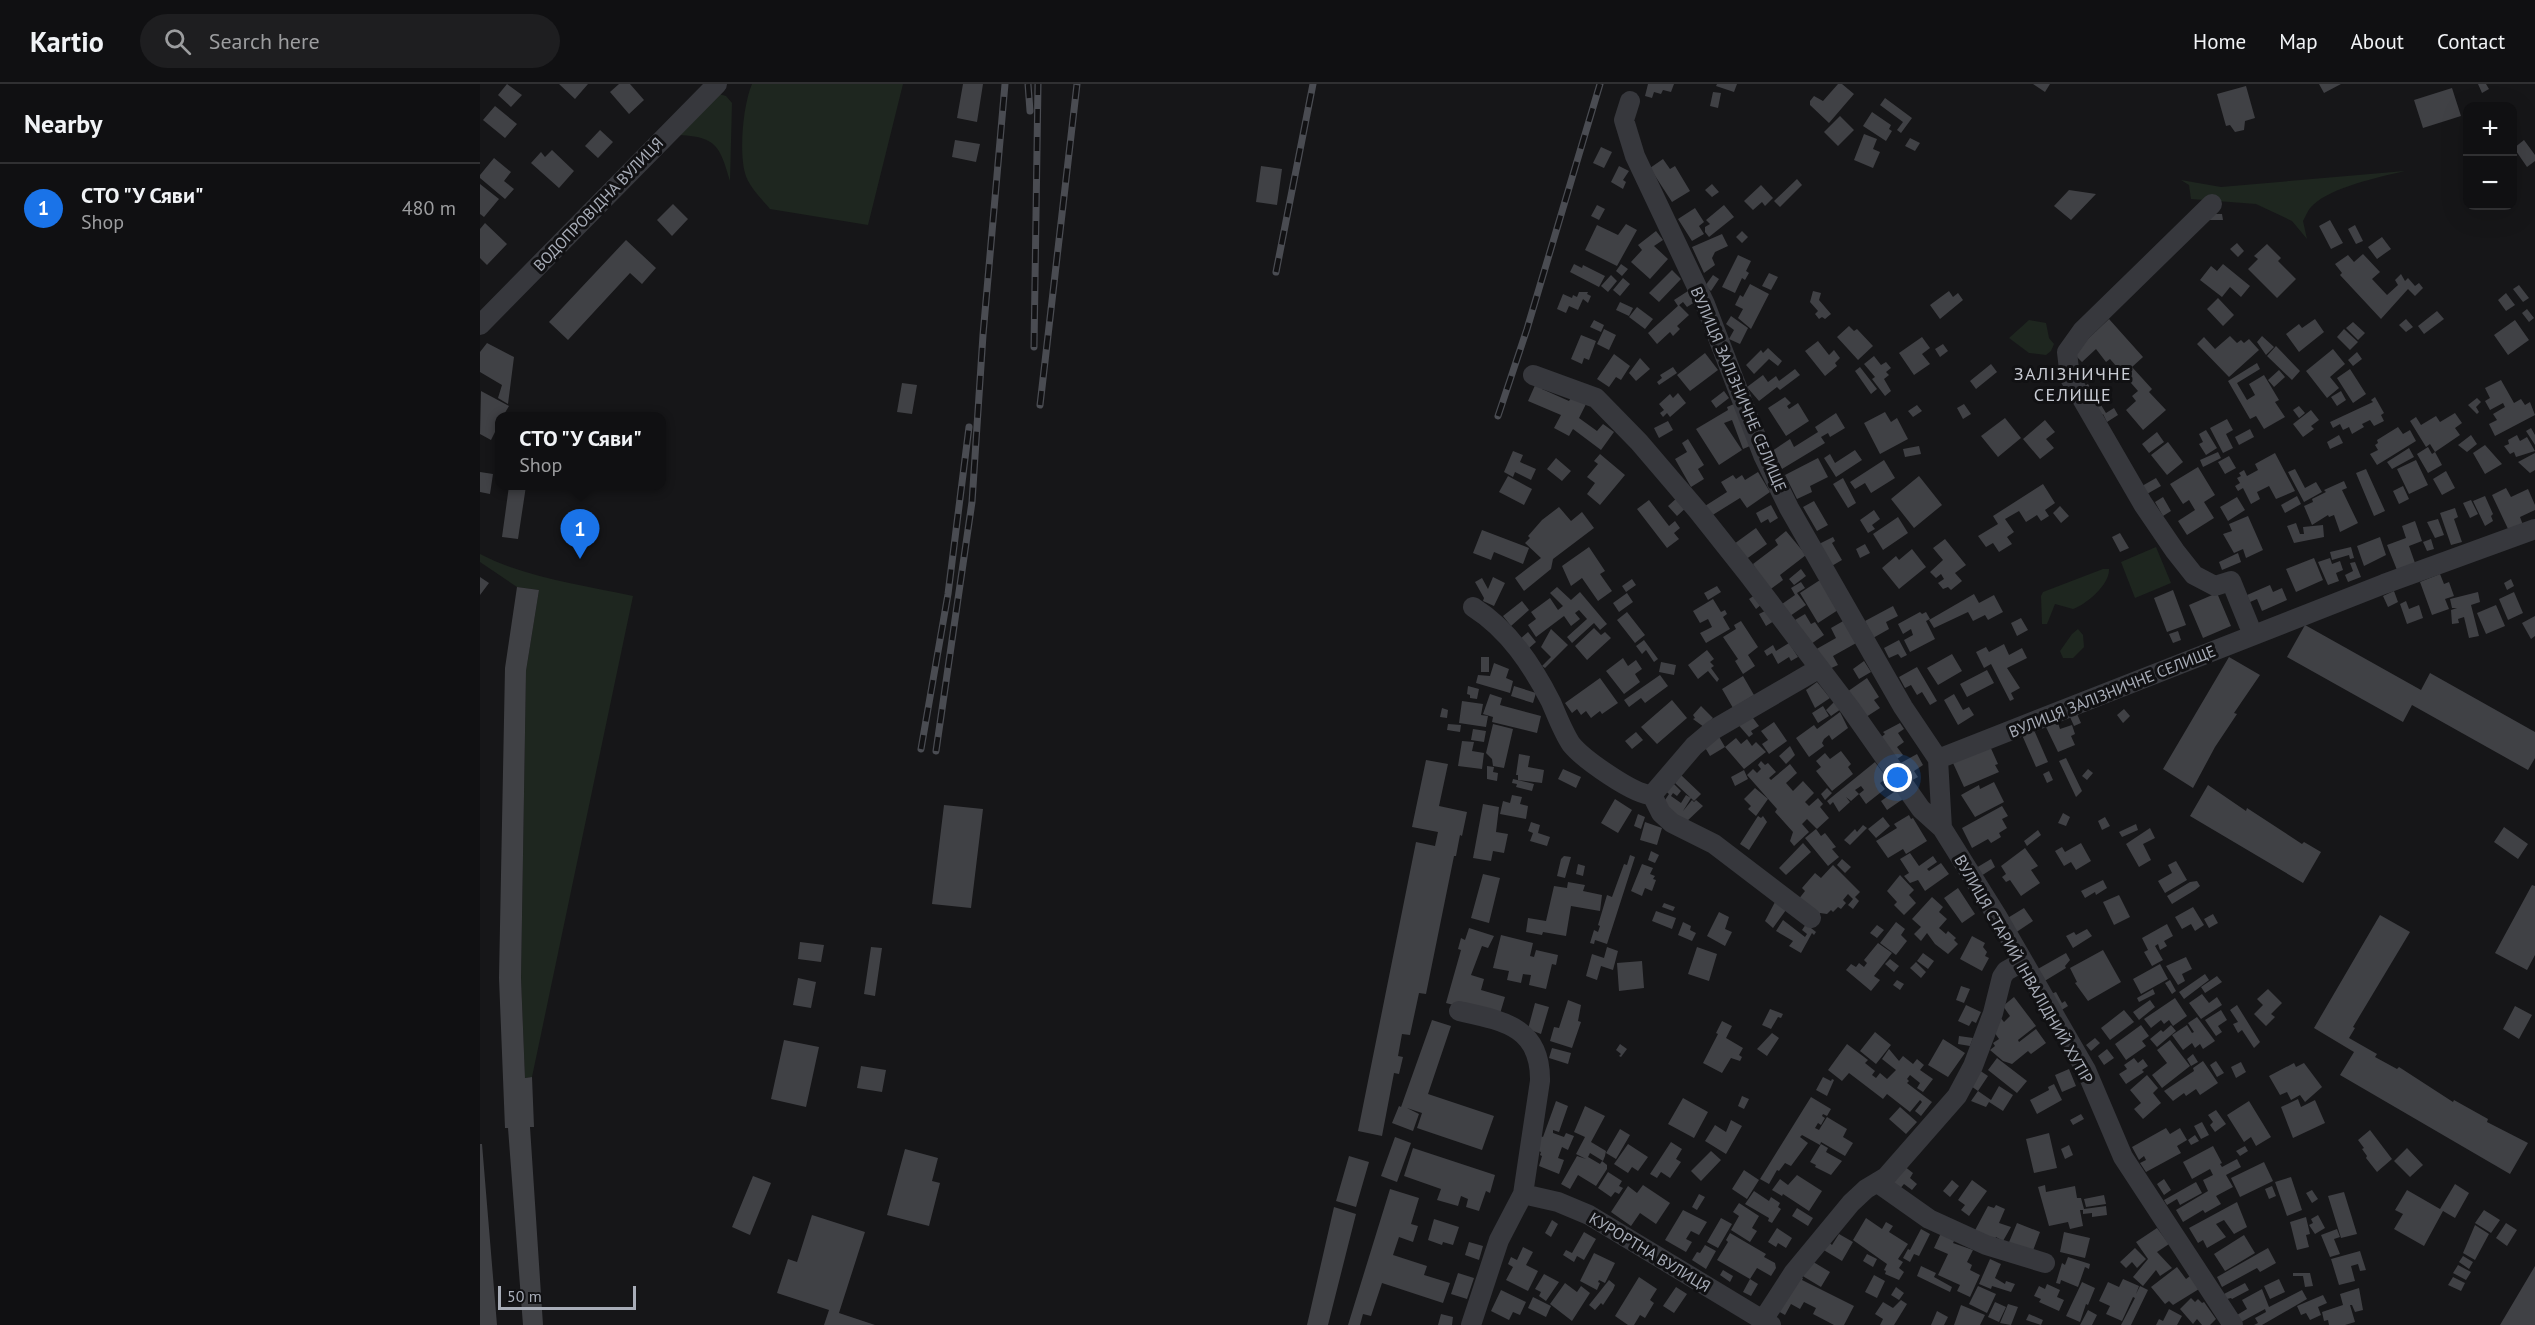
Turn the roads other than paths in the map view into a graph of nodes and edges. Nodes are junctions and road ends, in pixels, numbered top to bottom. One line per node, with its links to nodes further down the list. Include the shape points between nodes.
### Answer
1 (717, 84): 4 (street, ВОДОПРОВІДНА ВУЛИЦЯ)
2 (1630, 100): 10 (street, ВУЛИЦЯ ЗАЛІЗНИЧНЕ СЕЛИЩЕ, via 1624,120 1635,156 1705,304 1763,455 1903,707)
3 (2212, 204): 8 (street, via 2082,331 2067,352 2070,378 2143,504 2194,575 2215,586 2231,581)
4 (480, 325)
5 (1533, 375): 9 (street, via 1596,398 1639,442 1705,520)
6 (2535, 529): 8 (street, ВУЛИЦЯ ЗАЛІЗНИЧНЕ СЕЛИЩЕ)
7 (1473, 607): 11 (street, via 1492,619 1522,651 1572,744 1622,783 1641,794)
8 (2253, 635): 10 (street, ВУЛИЦЯ ЗАЛІЗНИЧНЕ СЕЛИЩЕ)
9 (1818, 669): 11 (street, via 1713,730); 12 (street, via 1908,793)
10 (1938, 759): 12 (street)
11 (1652, 795): 13 (street, via 1661,813 1672,823 1714,844)
12 (1942, 828): 14 (street, ВУЛИЦЯ СТАРИЙ ІНВАЛІДНИЙ ХУТІР)
13 (1811, 918)
14 (2022, 962): 16 (street, via 2002,977 1994,1014 1957,1096); 21 (street, ВУЛИЦЯ СТАРИЙ ІНВАЛІДНИЙ ХУТІР, via 2085,1070 2123,1157)
15 (1459, 1011): 17 (street, via 1497,1020 1523,1033 1536,1048 1540,1081)
16 (1878, 1184): 18 (street, via 1939,1224 1986,1245); 19 (street, via 1851,1203 1794,1272)
17 (1523, 1194): 19 (street, КУРОРТНА ВУЛИЦЯ, via 1589,1215); 20 (street, via 1499,1240)
18 (2045, 1263)
19 (1767, 1322)
20 (1471, 1325)
21 (2233, 1325)

